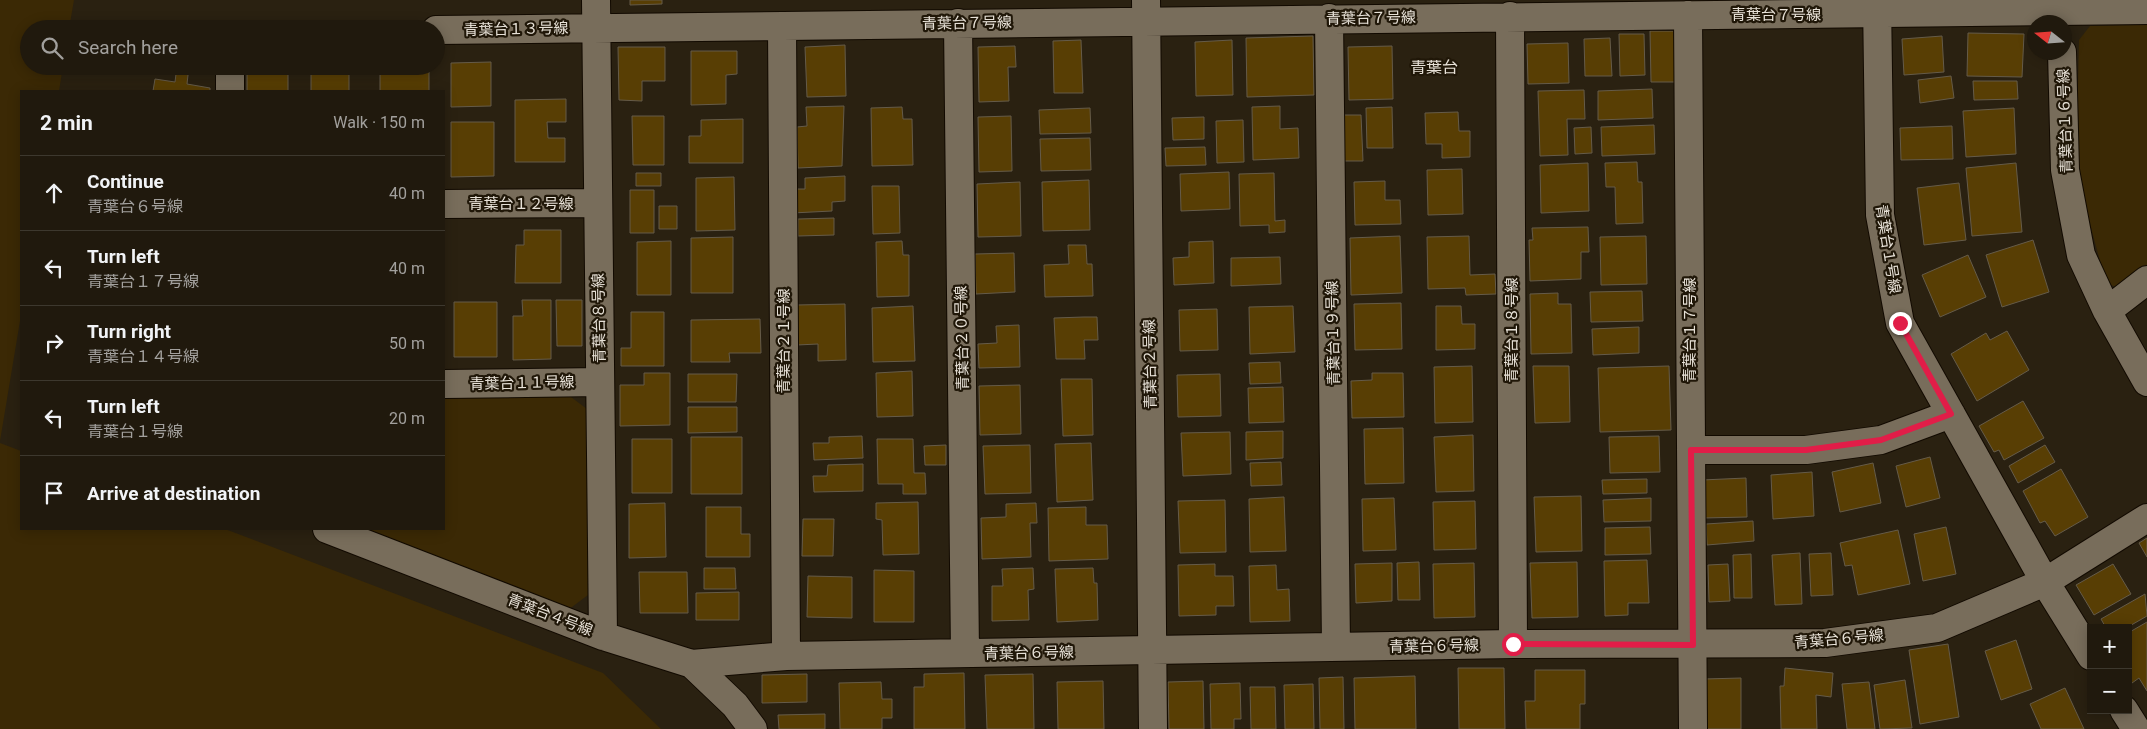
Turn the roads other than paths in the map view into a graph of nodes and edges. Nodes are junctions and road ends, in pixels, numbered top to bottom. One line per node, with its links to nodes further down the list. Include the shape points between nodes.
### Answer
1 (596, 0): 11 (street, 青葉台８号線)
2 (1878, 7): 5 (street, 青葉台７号線); 6 (street, 青葉台７号線); 23 (street, 青葉台１号線, via 1881,224 1900,323)
3 (1146, 10): 8 (street, 青葉台７号線); 9 (street, 青葉台７号線); 33 (street, 青葉台２号線)
4 (2147, 10): 5 (street, 青葉台７号線)
5 (2062, 11)
6 (1688, 15): 7 (street, 青葉台７号線); 24 (street, 青葉台１７号線)
7 (1510, 16): 8 (street, 青葉台７号線); 29 (street, 青葉台１８号線)
8 (1330, 18): 31 (street, 青葉台１９号線)
9 (958, 23): 10 (street, 青葉台７号線); 34 (street, 青葉台２０号線)
10 (782, 26): 11 (street, 青葉台７号線); 35 (street, 青葉台２１号線)
11 (596, 28): 12 (street, 青葉台１３号線); 16 (street, 青葉台８号線)
12 (445, 30)
13 (2062, 60): 19 (street, 青葉台１６号線, via 2065,170 2081,255)
14 (230, 75): 15 (street)
15 (230, 90)
16 (598, 203): 17 (street, 青葉台１２号線); 20 (street, 青葉台８号線)
17 (445, 204)
18 (2147, 280): 19 (street)
19 (2107, 311): 21 (street, 青葉台１６号線)
20 (600, 382): 22 (street, 青葉台１１号線); 28 (street, 青葉台８号線)
21 (2147, 382)
22 (445, 384)
23 (1951, 414): 24 (street, via 1881,440 1806,450); 27 (street, 青葉台１号線)
24 (1691, 450): 30 (street, 青葉台１７号線)
25 (2147, 518): 27 (street, 青葉台６号線)
26 (330, 530): 28 (street, 青葉台４号線)
27 (2045, 582): 30 (street, 青葉台６号線, via 1937,628 1825,643); 32 (street, 青葉台１号線)
28 (603, 636): 36 (street, 青葉台４号線)
29 (1513, 644): 30 (street, 青葉台６号線); 31 (street, 青葉台６号線)
30 (1693, 645): 40 (street, 青葉台１７号線)
31 (1336, 647): 33 (street, 青葉台６号線)
32 (2087, 650)
33 (1153, 651): 34 (street, 青葉台６号線); 39 (street, 青葉台２号線)
34 (965, 654): 35 (street, 青葉台６号線)
35 (786, 656): 36 (street, 青葉台６号線)
36 (692, 664): 38 (street, 青葉台４号線, via 735,705)
37 (2127, 714): 41 (street)
38 (753, 729)
39 (1153, 729)
40 (1693, 729)
41 (2136, 729)

